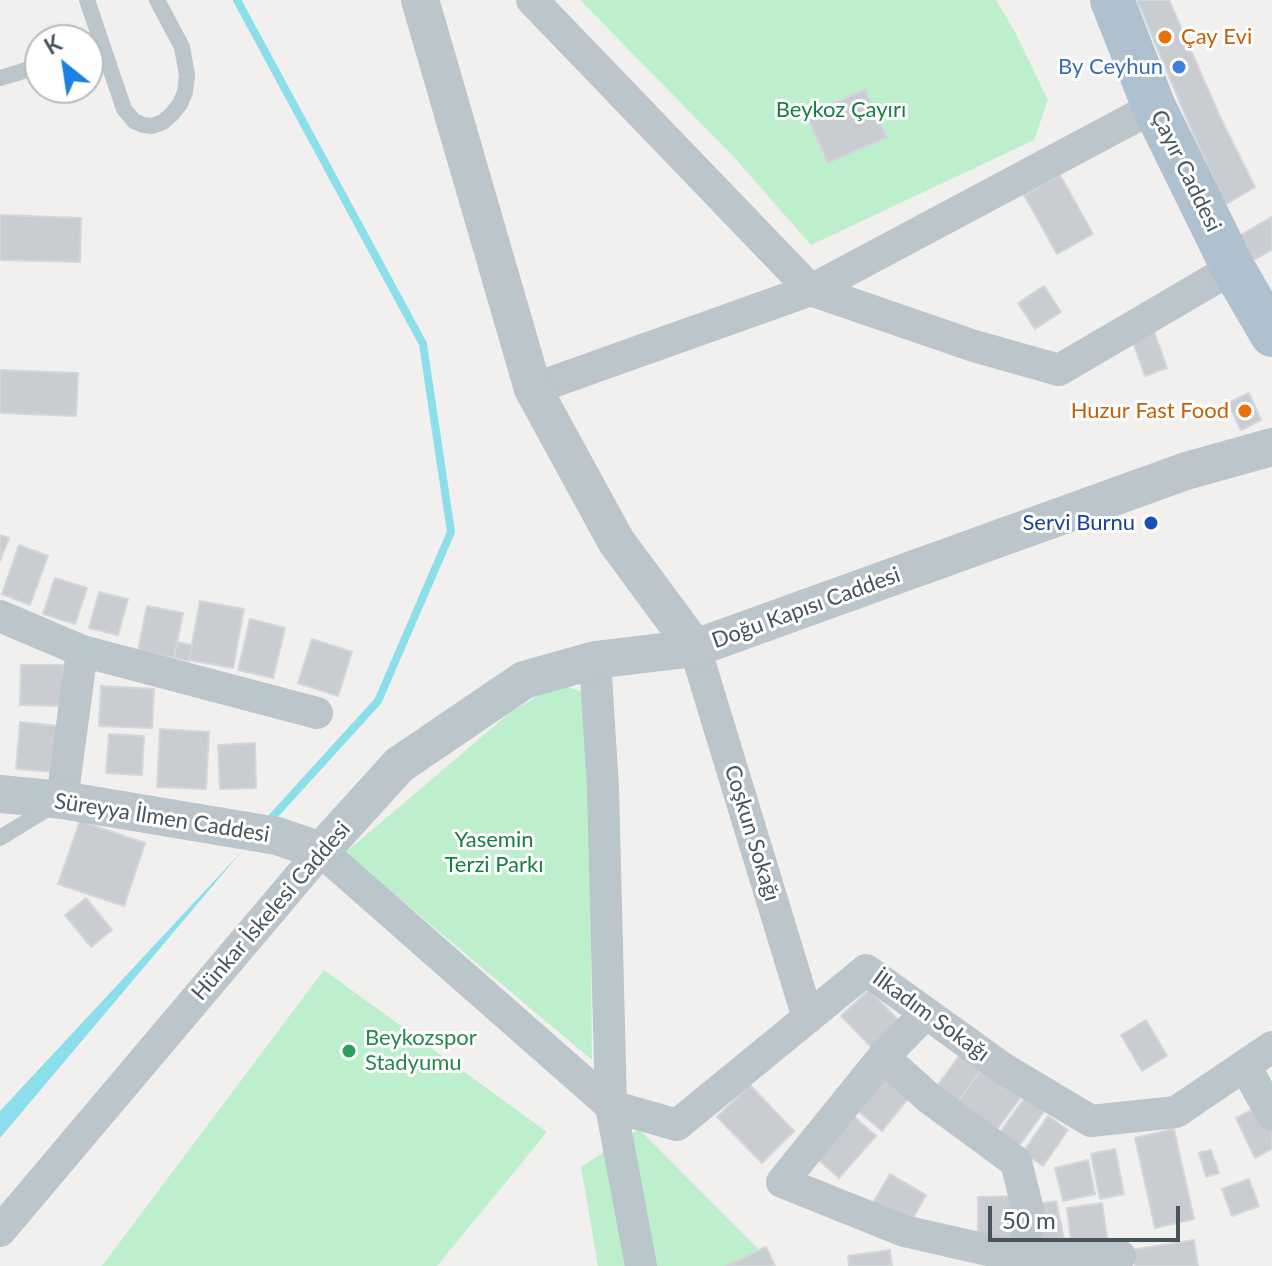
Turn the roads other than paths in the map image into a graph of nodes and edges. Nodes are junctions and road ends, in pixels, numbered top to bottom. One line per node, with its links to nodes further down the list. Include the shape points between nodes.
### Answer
1 (87, 0): 6 (lane)
2 (157, 0): 7 (lane, via 185,59 185,92 172,114 152,126 128,116)
3 (420, 0): 14 (street, Doğu Kapısı Caddesi)
4 (532, 0): 12 (street)
5 (1112, 0): 10 (main road, Çayır Caddesi)
6 (91, 24)
7 (104, 66)
8 (24, 71): 9 (lane)
9 (0, 78)
10 (1154, 107): 11 (main road, Çayır Caddesi); 12 (street)
11 (1233, 268): 12 (street, via 1059,370); 13 (main road, Çayır Caddesi)
12 (811, 290): 14 (street)
13 (1272, 335)
14 (533, 389): 17 (street, Doğu Kapısı Caddesi, via 616,541)
15 (1272, 447): 17 (street, Doğu Kapısı Caddesi, via 1186,471)
16 (0, 616): 18 (street)
17 (695, 648): 19 (street, Hünkar İskelesi Caddesi); 26 (street, Coşkun Sokağı)
18 (82, 651): 20 (street); 22 (street)
19 (595, 660): 24 (street, Hünkar İskelesi Caddesi, via 524,680 399,765); 30 (street)
20 (317, 713)
21 (0, 794): 22 (street, Süreyya İlmen Caddesi)
22 (62, 800): 23 (lane); 24 (street, Süreyya İlmen Caddesi, via 277,836)
23 (0, 838)
24 (321, 851): 30 (street); 32 (street, Hünkar İskelesi Caddesi)
25 (926, 1013): 26 (street, İlkadım Sokağı, via 866,970); 28 (street); 29 (street, İlkadım Sokağı, via 1004,1069 1091,1121 1176,1112)
26 (808, 1018): 30 (street, İlkadım Sokağı, via 677,1125)
27 (1272, 1047): 29 (street, İlkadım Sokağı)
28 (883, 1057): 34 (street, via 1016,1162 1029,1214); 34 (street, via 782,1182 904,1231)
29 (1245, 1066): 31 (street)
30 (611, 1106): 35 (street)
31 (1272, 1115)
32 (0, 1231)
33 (1120, 1256): 34 (street)
34 (1023, 1262)
35 (641, 1266)

